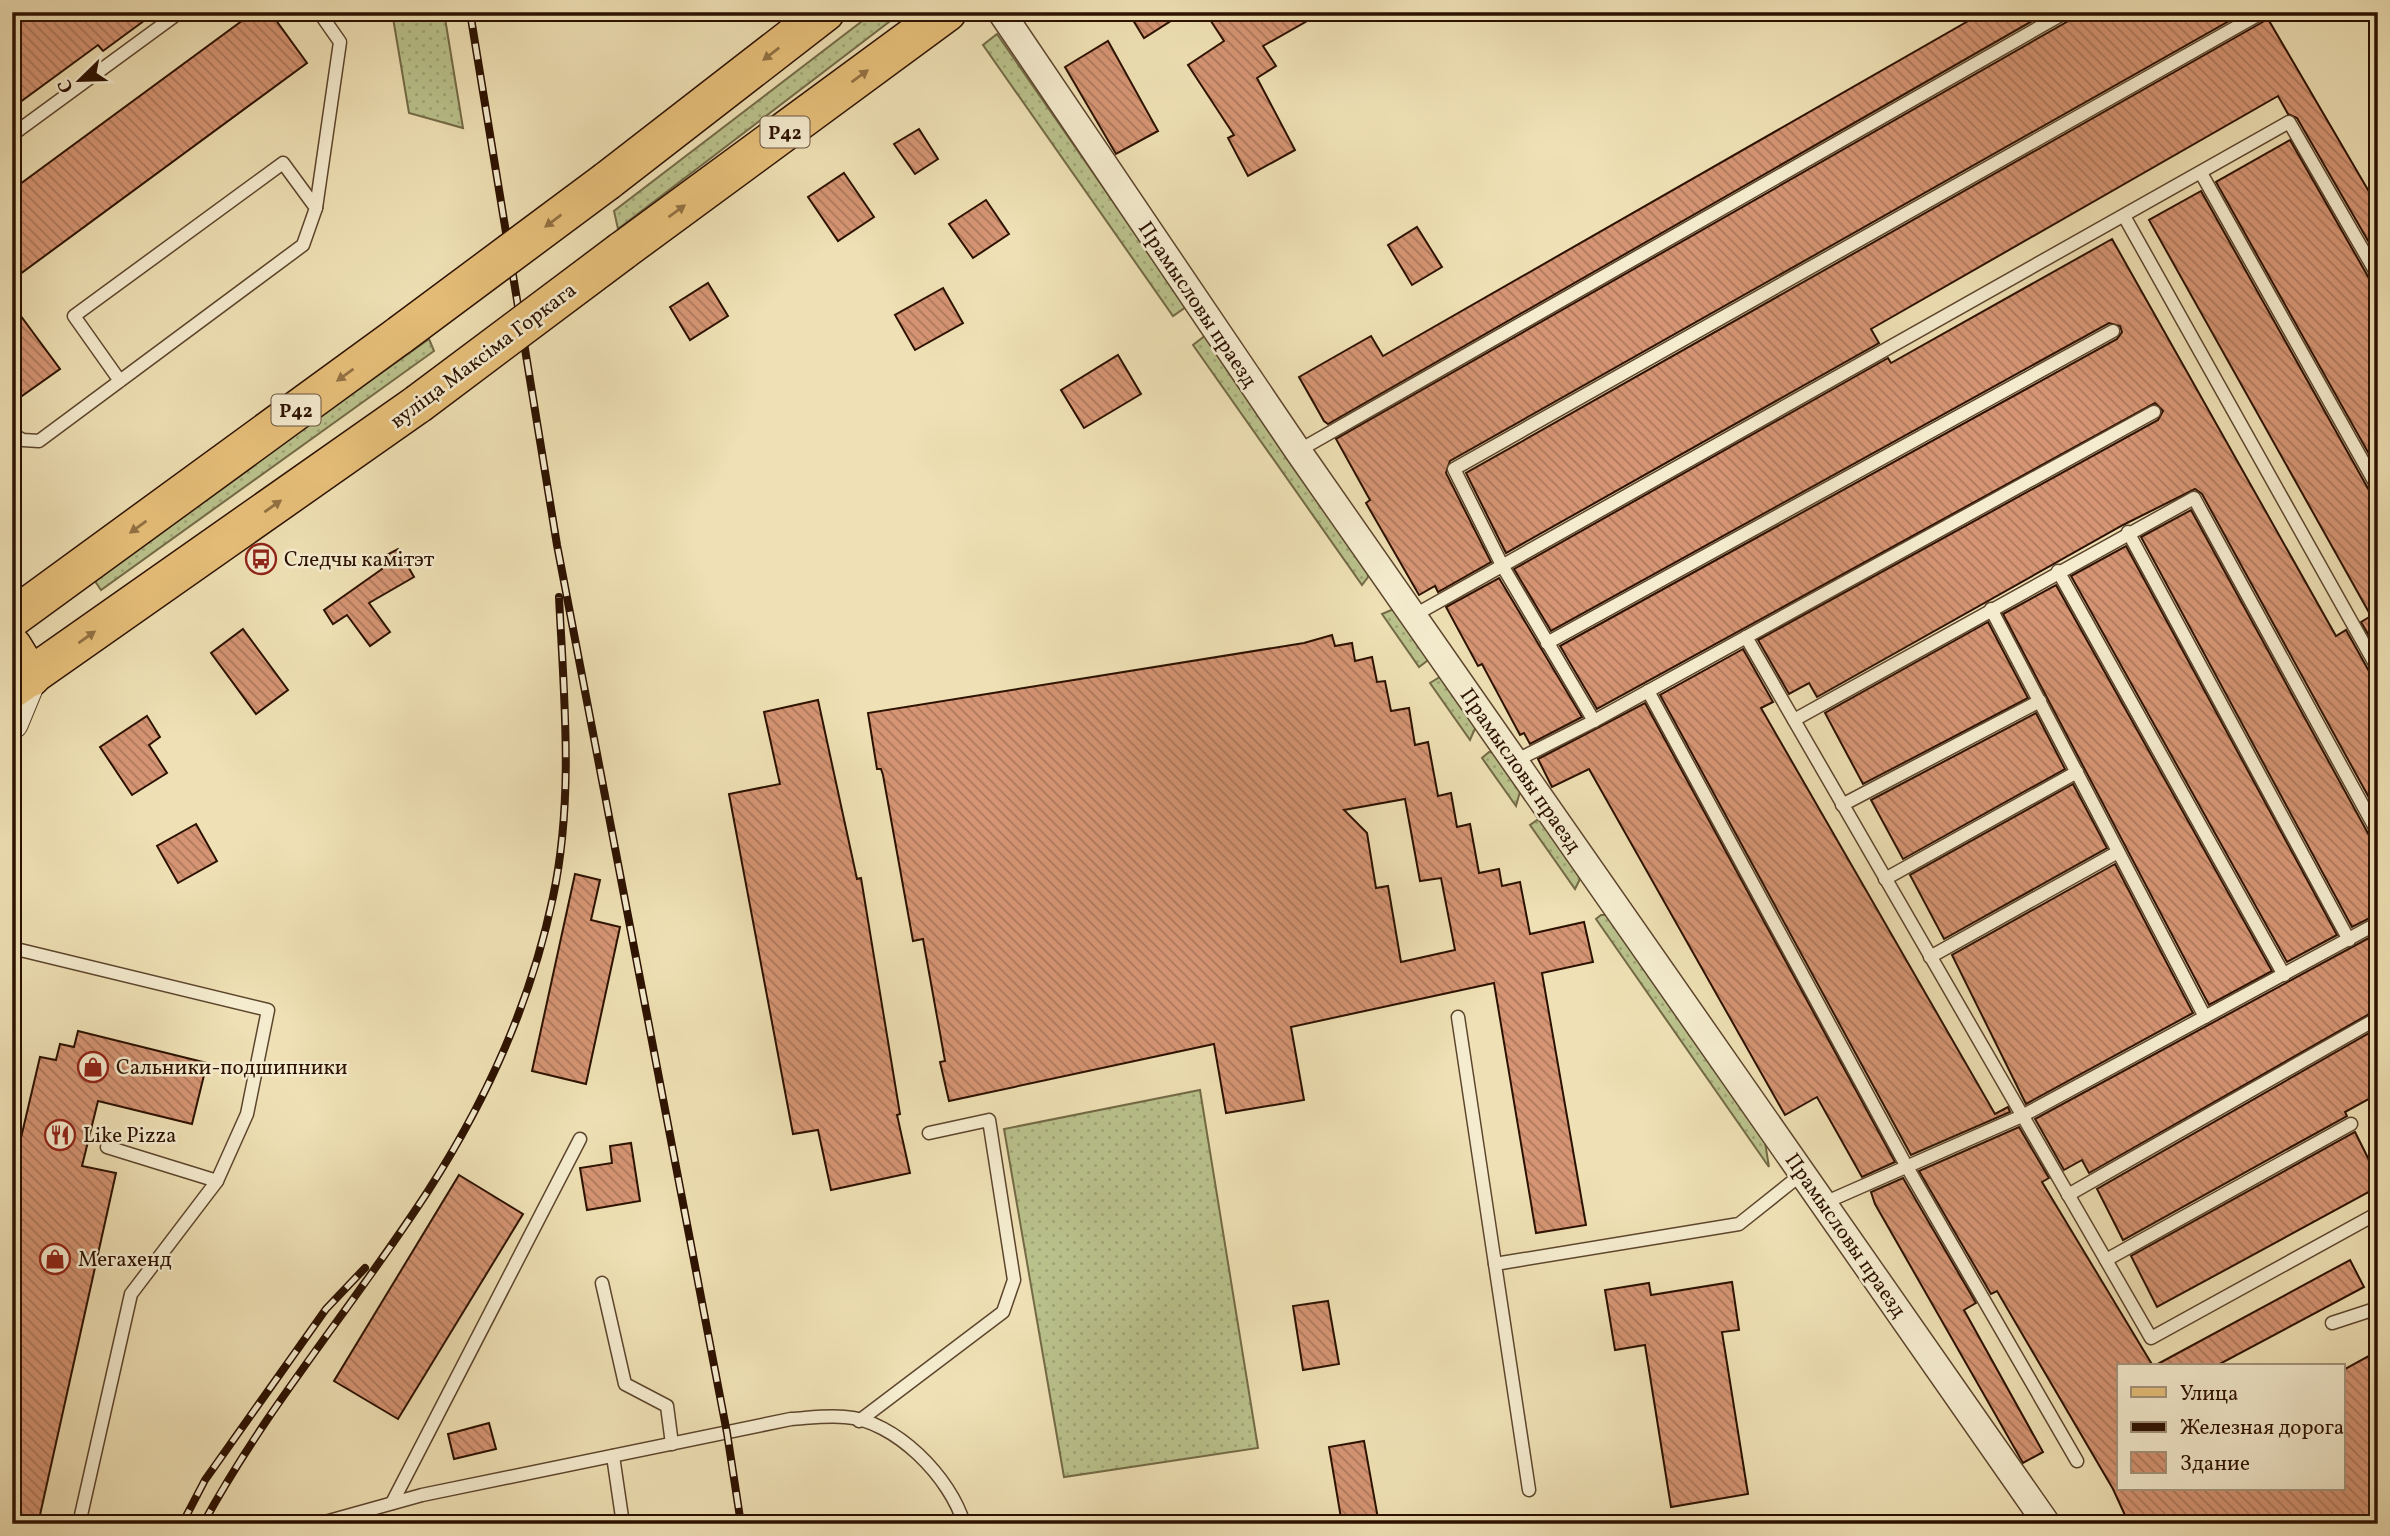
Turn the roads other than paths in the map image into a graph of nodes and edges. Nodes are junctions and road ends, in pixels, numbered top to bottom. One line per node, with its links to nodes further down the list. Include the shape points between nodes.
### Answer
1 (180, 12): 8 (lane)
2 (319, 12): 10 (lane, via 340,42)
3 (825, 12): 24 (main road, Р42, one-way to 24, bridge, via 607,181)
4 (947, 12): 28 (main road, вуліца Максіма Горкага / Р42, one-way to 4, bridge, via 418,404)
5 (1001, 12): 17 (street, Прамысловы праезд)
6 (2066, 12): 17 (lane)
7 (2263, 12): 20 (lane, via 1454,469)
8 (12, 135)
9 (2201, 173): 11 (lane); 12 (lane, via 2289,122); 18 (lane)
10 (316, 208): 14 (lane, via 303,245); 14 (lane, via 283,163 74,316)
11 (2124, 216): 20 (lane); 27 (lane)
12 (2378, 276)
13 (2113, 331): 26 (lane)
14 (120, 381): 16 (lane, via 39,441)
15 (2154, 412): 25 (lane)
16 (12, 434)
17 (1298, 451): 23 (street, Прамысловы праезд)
18 (2378, 488)
19 (2127, 532): 21 (lane); 37 (lane, via 2194,498); 41 (lane)
20 (1503, 567): 23 (lane); 26 (lane)
21 (2058, 571): 22 (lane); 44 (lane)
22 (1991, 609): 30 (lane); 31 (lane)
23 (1413, 616): 34 (street, Прамысловы праезд)
24 (12, 618)
25 (1746, 638): 29 (lane); 31 (lane)
26 (1548, 643): 32 (lane)
27 (2378, 668)
28 (19, 670): 33 (street)
29 (1648, 691): 32 (lane); 53 (lane)
30 (2040, 701): 35 (lane); 36 (lane)
31 (1794, 720): 36 (lane)
32 (1594, 721): 34 (lane)
33 (12, 723)
34 (1515, 761): 54 (street, Прамысловы праезд)
35 (2077, 772): 38 (lane); 39 (lane)
36 (1842, 805): 39 (lane)
37 (2378, 833)
38 (2119, 852): 43 (lane); 46 (lane)
39 (1885, 879): 43 (lane)
40 (2378, 923): 41 (lane)
41 (2349, 940): 44 (lane)
42 (12, 948): 55 (lane, via 268,1010 247,1114)
43 (1930, 957): 48 (lane)
44 (2284, 975): 46 (lane)
45 (1458, 1017): 60 (lane)
46 (2206, 1017): 48 (lane)
47 (2378, 1018): 56 (lane)
48 (2022, 1116): 53 (lane); 56 (lane)
49 (2351, 1124): 59 (lane)
50 (929, 1133): 64 (lane, via 989,1121 1014,1280 1003,1312)
51 (580, 1139): 69 (lane)
52 (107, 1147): 55 (lane)
53 (1907, 1167): 57 (lane); 67 (lane)
54 (1803, 1173): 57 (street, Прамысловы праезд); 60 (lane, via 1739,1224)
55 (217, 1181): 70 (lane, via 131,1294)
56 (2068, 1195): 59 (lane)
57 (1824, 1203): 74 (street, Прамысловы праезд)
58 (2378, 1213): 59 (lane, via 2151,1338)
59 (2106, 1260)
60 (1495, 1264): 68 (lane)
61 (602, 1283): 65 (lane, via 625,1384 667,1406)
62 (2378, 1308): 63 (lane)
63 (2332, 1323)
64 (859, 1421): 65 (lane, via 847,1416 790,1419); 73 (lane, via 892,1434 929,1461)
65 (673, 1444): 66 (lane)
66 (614, 1456): 69 (lane); 72 (lane)
67 (2077, 1461)
68 (1530, 1490)
69 (392, 1503): 71 (lane)
70 (79, 1524)
71 (318, 1524)
72 (623, 1524)
73 (964, 1524)
74 (2047, 1524)

